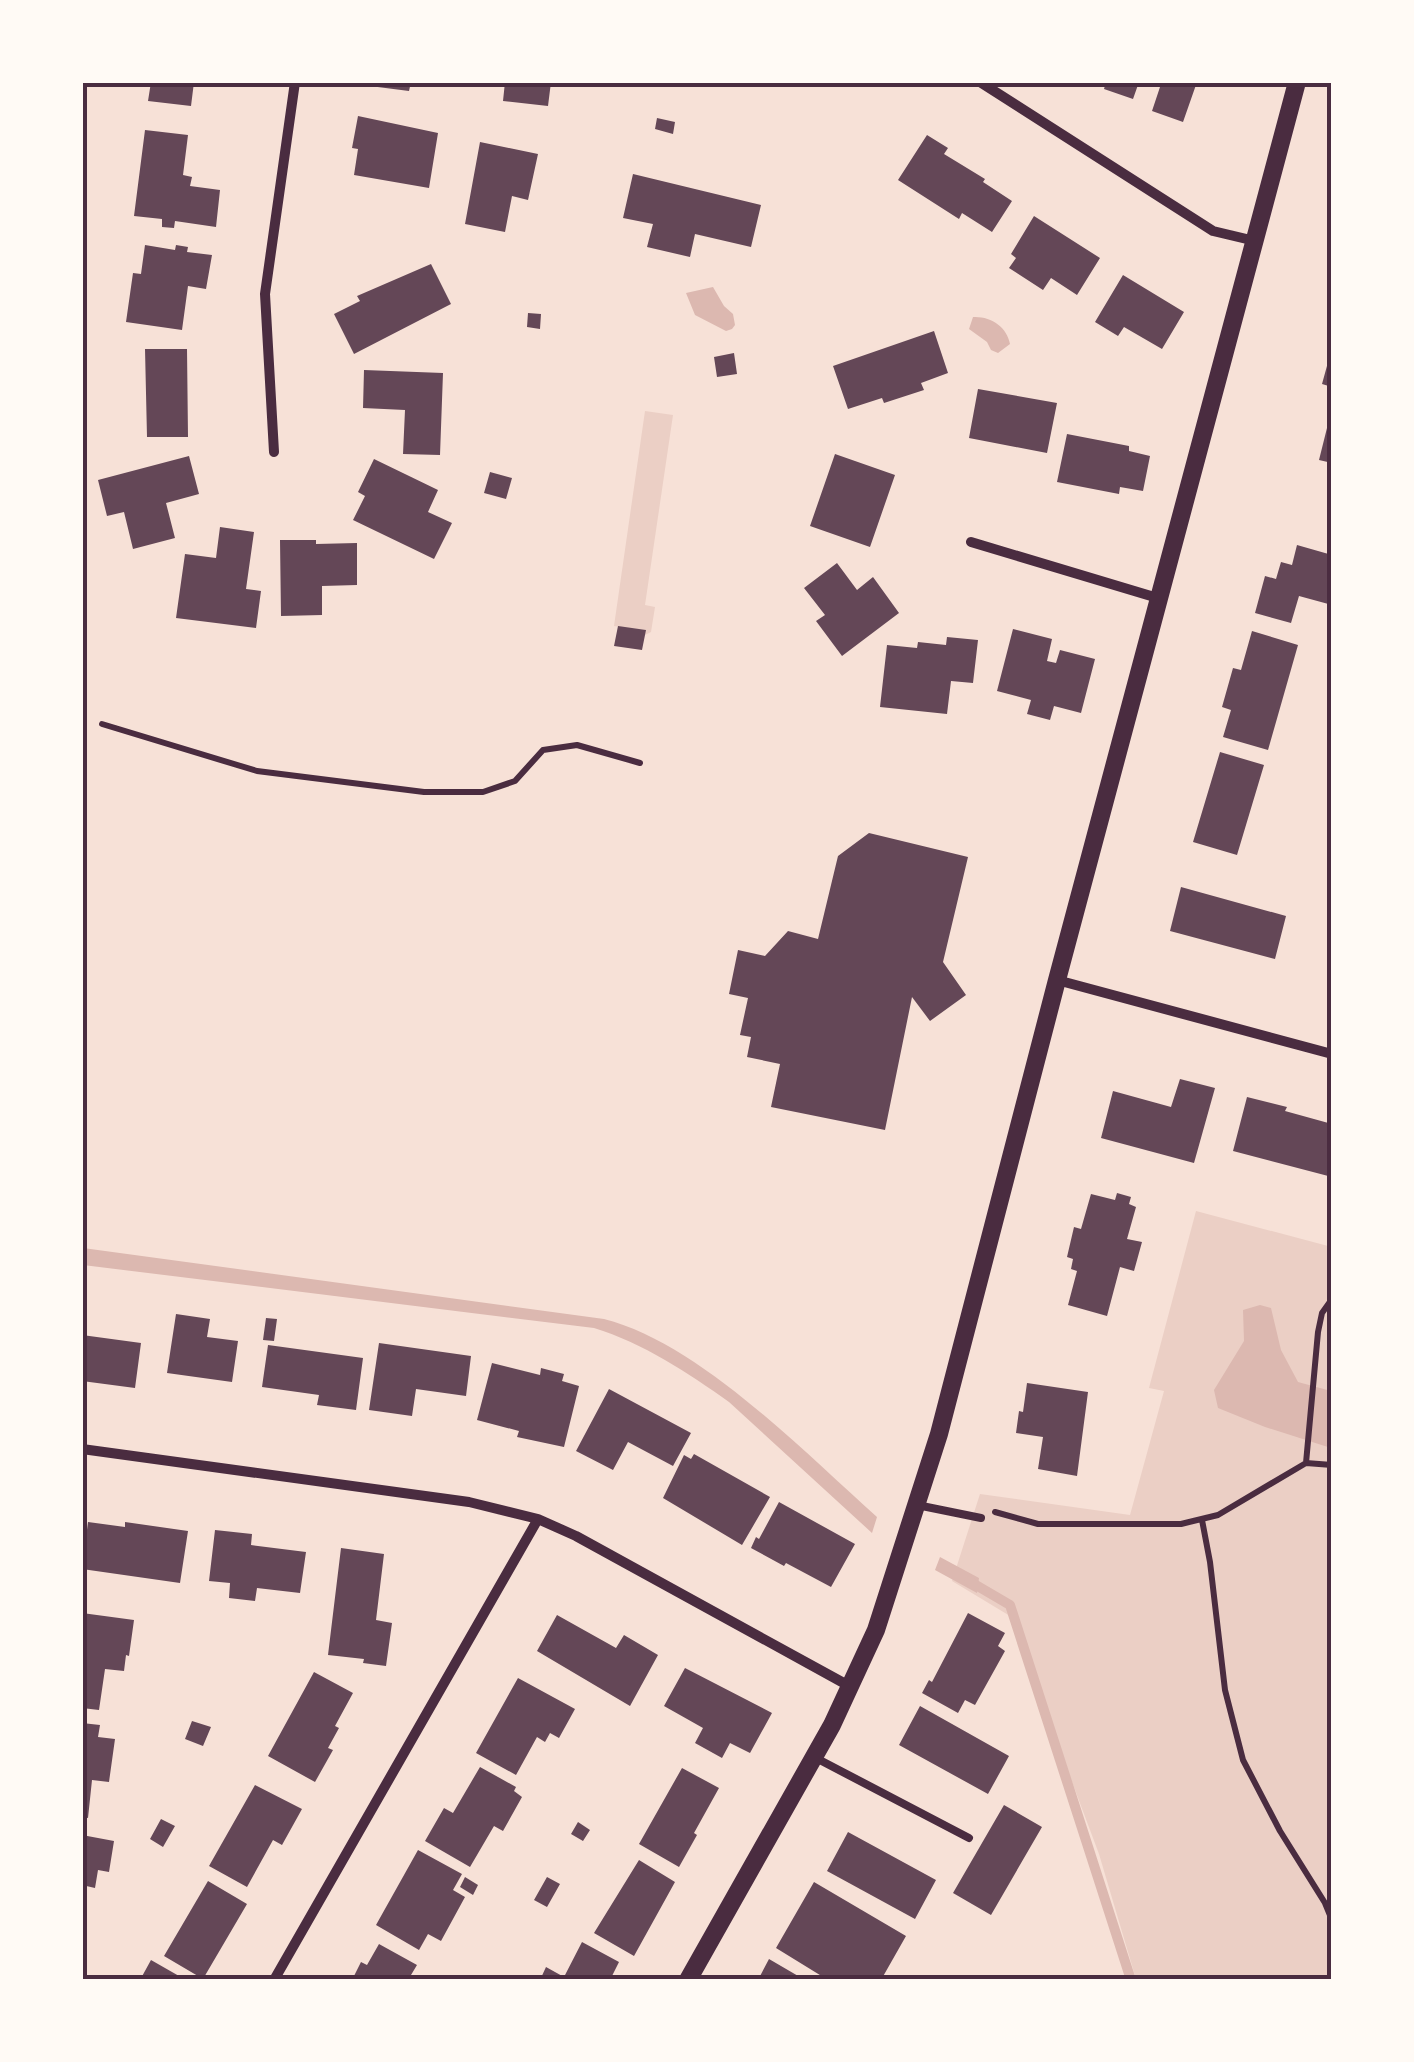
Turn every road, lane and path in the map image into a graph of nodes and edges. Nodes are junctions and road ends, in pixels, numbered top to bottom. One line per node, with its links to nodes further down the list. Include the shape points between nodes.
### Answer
1 (295, 82): 5 (street, via 265,294)
2 (980, 82): 4 (street, via 1213,231)
3 (1297, 82): 4 (street)
4 (1255, 241): 7 (street)
5 (274, 452)
6 (970, 542): 7 (street)
7 (1160, 598): 10 (street)
8 (102, 724): 9 (path, via 257,772 424,792 483,792 515,781 543,750 577,745)
9 (640, 762)
10 (1057, 980): 11 (street); 16 (street)
11 (1332, 1054)
12 (1332, 1299): 14 (path, via 1322,1314)
13 (82, 1449): 18 (street, via 469,1502)
14 (1306, 1462): 15 (path); 19 (path)
15 (1332, 1465)
16 (916, 1505): 17 (lane); 20 (street)
17 (981, 1518): 19 (path, via 992,1511 1038,1524)
18 (538, 1520): 20 (street); 24 (street)
19 (1202, 1520): 23 (path, via 1225,1690 1243,1760)
20 (851, 1687): 21 (street)
21 (814, 1757): 22 (lane); 25 (street)
22 (969, 1838)
23 (1332, 1920)
24 (274, 1980)
25 (688, 1980)

